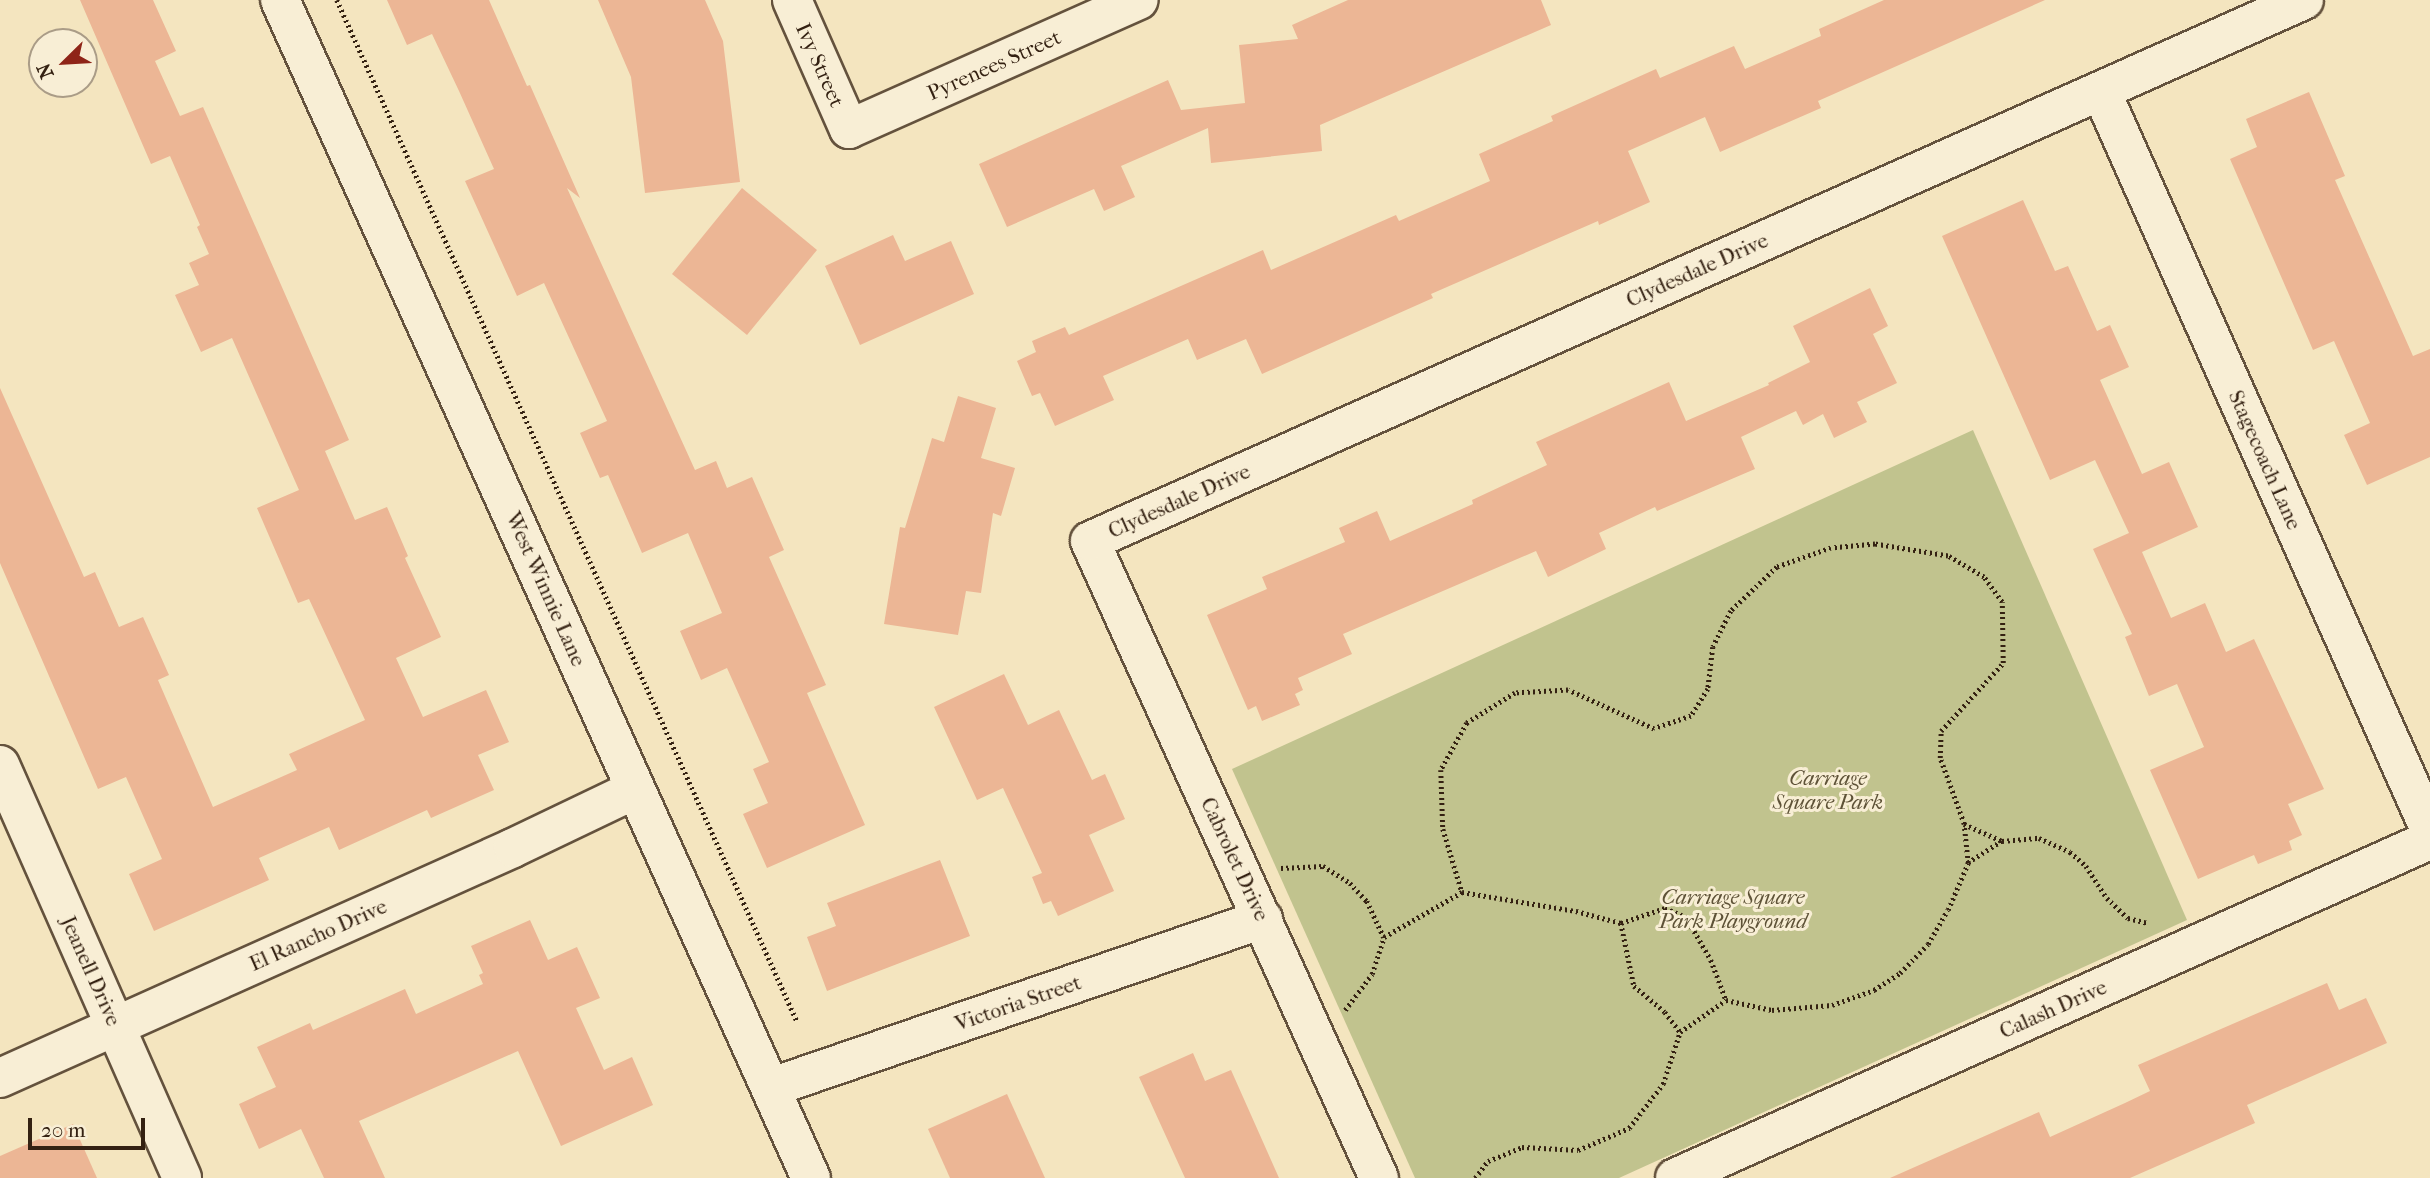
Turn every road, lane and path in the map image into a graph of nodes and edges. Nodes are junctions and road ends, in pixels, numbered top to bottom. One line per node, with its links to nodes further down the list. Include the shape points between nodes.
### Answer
1 (280, 0): 10 (street, West Winnie Lane)
2 (337, 0): 24 (path)
3 (792, 0): 7 (street, Ivy Street)
4 (1139, 0): 7 (street, Pyrenees Street)
5 (2304, 0): 6 (street, Clydesdale Drive)
6 (2101, 90): 8 (street, Clydesdale Drive); 12 (street, Stagecoach Lane)
7 (849, 129)
8 (1090, 541): 18 (street, Cabrolet Drive)
9 (0, 765): 25 (street, Jeanell Drive)
10 (634, 790): 25 (street, El Rancho Drive); 28 (street, West Winnie Lane)
11 (1964, 824): 14 (path); 15 (path); 17 (path, via 1940,758 1941,731 2003,663 2001,601 1984,577 1948,556 1875,544 1831,548 1777,568 1731,611 1713,647 1708,689 1691,716 1654,729 1568,690 1515,693 1467,723 1441,770 1443,829)
12 (2430, 830)
13 (2430, 840): 33 (street, Calash Drive)
14 (2002, 841): 15 (path); 20 (path, via 2039,838 2070,852 2127,918)
15 (1968, 863): 22 (path, via 1928,944 1900,973 1874,990 1832,1005 1772,1010)
16 (1277, 868): 21 (path, via 1323,866 1350,883 1367,901)
17 (1462, 891): 19 (path); 21 (path)
18 (1263, 919): 28 (street, Victoria Street); 31 (street, Cabrolet Drive)
19 (1621, 923): 22 (path, via 1665,908 1686,917 1711,960); 26 (path, via 1634,986 1665,1012)
20 (2159, 925)
21 (1384, 937): 23 (path, via 1372,974)
22 (1726, 1000): 26 (path)
23 (1342, 1015)
24 (797, 1021)
25 (116, 1025): 27 (street, El Rancho Drive); 29 (street, Jeanell Drive)
26 (1680, 1032): 32 (path, via 1663,1084 1629,1128 1578,1150 1522,1147 1488,1161)
27 (0, 1078)
28 (772, 1087): 30 (street, West Winnie Lane)
29 (182, 1178)
30 (811, 1178)
31 (1378, 1178)
32 (1475, 1178)
33 (1675, 1178)

